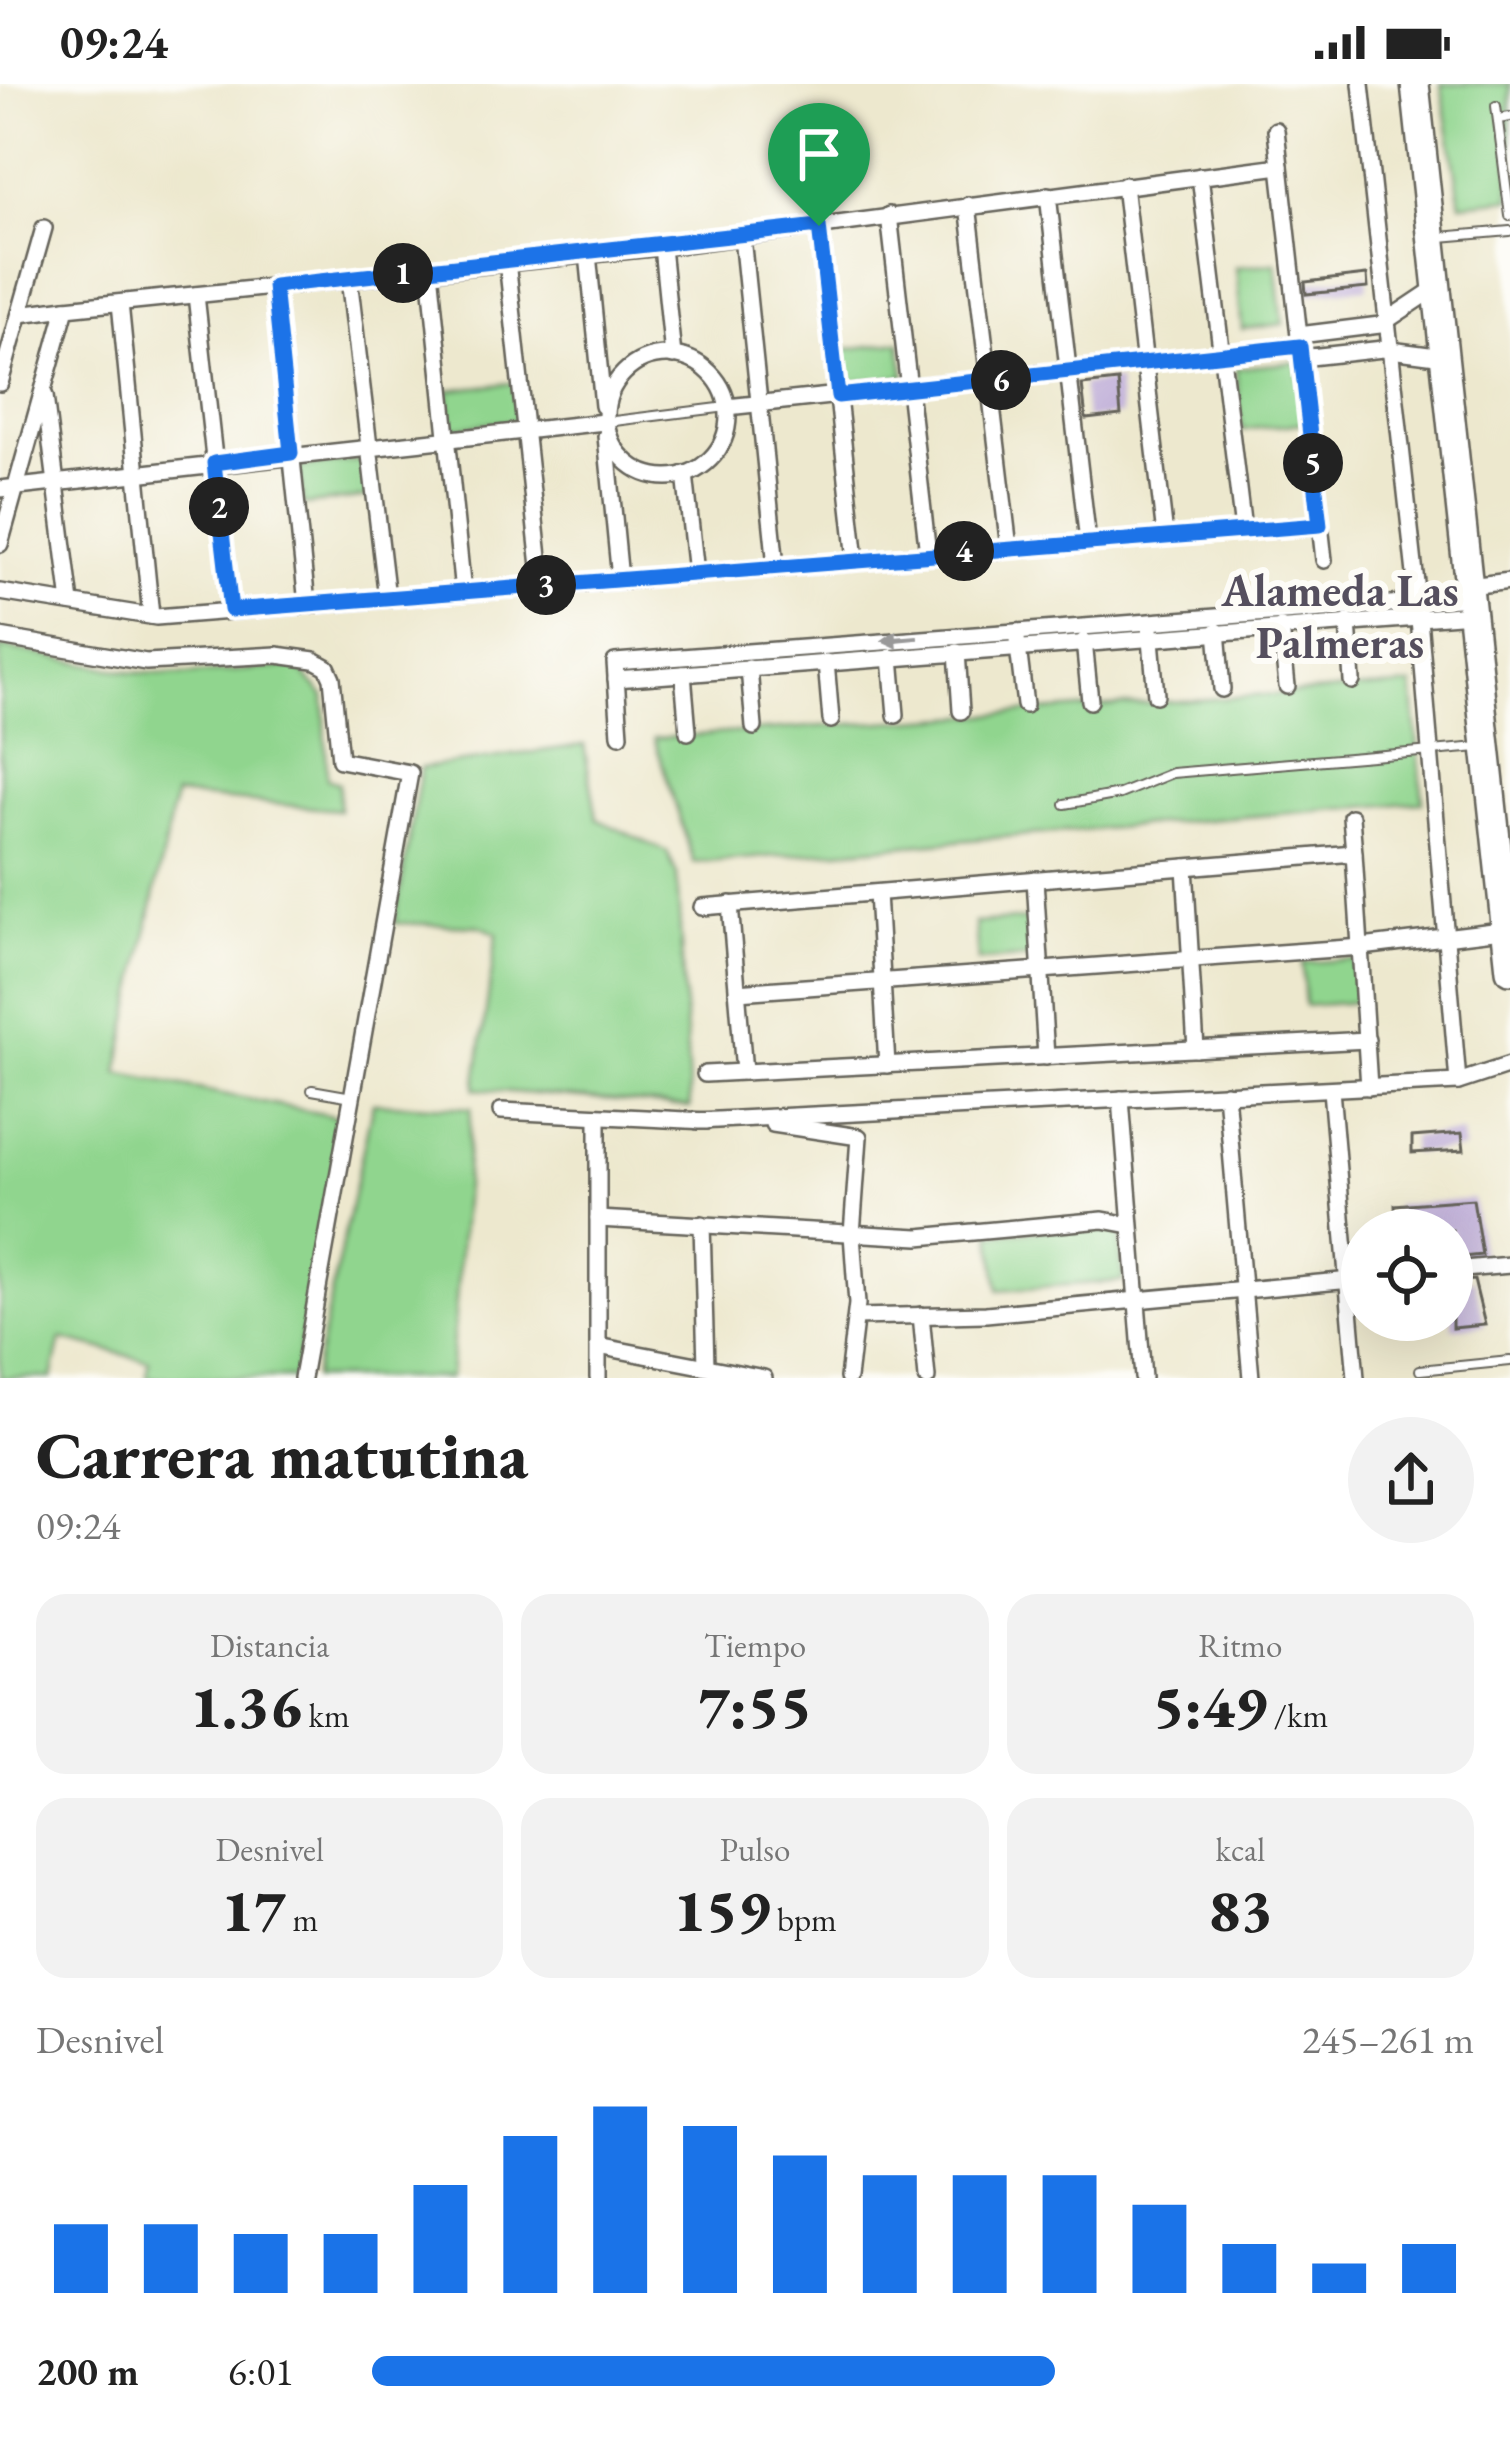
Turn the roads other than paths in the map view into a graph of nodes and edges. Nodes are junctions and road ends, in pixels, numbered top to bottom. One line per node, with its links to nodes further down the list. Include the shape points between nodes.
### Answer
1 (1361, 84): 31 (street)
2 (1415, 84): 19 (highway)
3 (1496, 106): 5 (lane)
4 (1510, 117): 5 (lane)
5 (1498, 119): 11 (lane)
6 (1276, 130): 7 (street)
7 (1280, 166): 8 (street); 32 (street)
8 (1200, 176): 9 (street); 34 (street)
9 (1124, 185): 10 (street); 37 (street)
10 (1048, 195): 12 (street); 38 (street)
11 (1510, 204): 14 (lane)
12 (968, 205): 13 (street); 39 (street)
13 (889, 214): 15 (street); 42 (street)
14 (1510, 216)
15 (819, 226): 18 (street); 43 (street)
16 (44, 228): 30 (street)
17 (1510, 231): 19 (lane)
18 (742, 236): 20 (street); 44 (street)
19 (1433, 237): 26 (highway)
20 (662, 247): 21 (street); 35 (street)
21 (588, 254): 22 (street); 46 (street)
22 (507, 262): 23 (street); 47 (street)
23 (430, 270): 24 (street); 48 (street)
24 (349, 278): 25 (street); 49 (street)
25 (274, 286): 27 (street); 50 (street)
26 (1437, 287): 31 (street); 36 (highway)
27 (196, 295): 28 (street); 51 (street)
28 (120, 303): 29 (street); 52 (street)
29 (66, 308): 30 (street); 41 (street)
30 (20, 314): 40 (street)
31 (1386, 322): 32 (street); 33 (street)
32 (1300, 346): 33 (street); 34 (street); 56 (street)
33 (1389, 349): 36 (street); 76 (street)
34 (1221, 355): 37 (street); 57 (street)
35 (673, 356): 45 (street, via 703,366); 46 (street, via 631,367)
36 (1444, 357): 73 (highway)
37 (1144, 363): 38 (street); 58 (street)
38 (1068, 372): 39 (street); 59 (street)
39 (989, 381): 42 (street); 61 (street)
40 (0, 383)
41 (44, 388): 54 (street); 55 (street)
42 (909, 390): 43 (street); 62 (street)
43 (838, 396): 44 (street); 63 (street)
44 (759, 403): 45 (street); 65 (street)
45 (727, 407): 46 (lane); 53 (street, via 716,453)
46 (604, 422): 47 (street); 53 (street, via 624,459 641,471); 67 (street)
47 (525, 430): 48 (street); 69 (street)
48 (447, 438): 49 (street); 71 (street)
49 (369, 446): 50 (street); 72 (street)
50 (291, 453): 51 (street); 75 (street)
51 (214, 463): 52 (street); 77 (street)
52 (136, 472): 54 (street); 78 (street)
53 (685, 474): 66 (street)
54 (56, 481): 55 (street); 74 (street)
55 (8, 488): 60 (street)
56 (1320, 525): 57 (street); 64 (street)
57 (1243, 530): 58 (street)
58 (1165, 536): 59 (street)
59 (1088, 542): 61 (street)
60 (0, 544)
61 (1009, 548): 62 (street)
62 (928, 554): 63 (street)
63 (856, 560): 65 (street)
64 (1324, 560)
65 (776, 566): 66 (street)
66 (696, 573): 67 (street)
67 (620, 579): 69 (street)
68 (1510, 580): 73 (street)
69 (542, 585): 71 (street)
70 (0, 592): 74 (street)
71 (463, 592): 72 (street)
72 (387, 598): 75 (street)
73 (1470, 599): 76 (street); 104 (highway)
74 (70, 604): 78 (street)
75 (307, 604): 77 (street)
76 (1418, 609): 79 (street); 81 (street); 105 (street)
77 (231, 610): 78 (street)
78 (151, 616)
79 (1348, 622): 80 (street); 92 (street)
80 (1281, 627): 82 (street); 93 (street)
81 (1150, 628): 82 (street); 84 (street); 85 (street); 95 (street)
82 (1217, 631): 94 (street)
83 (0, 637): 134 (street, via 146,662 314,660 332,678 340,760 410,773)
84 (1017, 639): 85 (street); 86 (street); 90 (street, one-way to 90); 97 (street)
85 (1084, 641): 96 (street)
86 (957, 652): 87 (street); 98 (street)
87 (891, 657): 88 (street); 99 (street)
88 (826, 662): 89 (street); 100 (street)
89 (748, 668): 91 (street); 101 (street)
90 (616, 671): 91 (street); 103 (street)
91 (683, 674): 102 (street)
92 (1352, 681)
93 (1287, 686)
94 (1222, 689)
95 (1156, 695)
96 (1090, 701)
97 (1024, 705)
98 (961, 711)
99 (896, 715)
100 (831, 720)
101 (754, 727)
102 (688, 732)
103 (620, 735)
104 (1486, 746): 105 (lane); 114 (highway)
105 (1430, 752): 106 (lane, via 1172,773); 115 (street)
106 (1065, 804)
107 (1351, 817): 108 (street)
108 (1354, 853): 109 (street); 116 (street)
109 (1185, 867): 110 (street); 117 (street)
110 (1035, 880): 111 (street); 118 (street)
111 (877, 892): 112 (street); 120 (street)
112 (730, 904): 113 (street); 121 (street)
113 (703, 907)
114 (1508, 930): 115 (street); 119 (highway)
115 (1442, 937): 116 (street); 129 (street)
116 (1360, 946): 117 (street); 122 (street)
117 (1191, 959): 118 (street); 123 (street)
118 (1041, 970): 120 (street); 124 (street)
119 (1510, 970)
120 (882, 982): 121 (street); 125 (street)
121 (737, 992): 127 (street)
122 (1367, 1040): 123 (street); 130 (street)
123 (1196, 1049): 124 (street)
124 (1046, 1057): 125 (street)
125 (887, 1065): 127 (street)
126 (1510, 1065): 129 (street)
127 (744, 1072): 128 (street)
128 (705, 1074)
129 (1458, 1082): 130 (street)
130 (1370, 1087): 132 (street)
131 (312, 1090): 134 (lane)
132 (1331, 1090): 133 (street); 139 (street)
133 (1226, 1093): 135 (street); 147 (street)
134 (354, 1097): 156 (street)
135 (1121, 1099): 138 (street); 142 (street)
136 (501, 1111): 137 (street)
137 (598, 1116): 138 (street); 140 (street)
138 (698, 1120): 143 (street, via 859,1137)
139 (1346, 1209)
140 (598, 1219): 141 (street); 152 (street)
141 (702, 1224): 143 (street); 154 (street)
142 (1130, 1226): 143 (street, via 1103,1220 919,1237); 148 (street)
143 (852, 1234): 150 (street)
144 (1510, 1265): 145 (street)
145 (1473, 1268)
146 (1341, 1281): 147 (street)
147 (1244, 1288): 148 (street); 162 (street)
148 (1136, 1300): 149 (street); 161 (street)
149 (921, 1315): 150 (street); 160 (street)
150 (856, 1317): 159 (street)
151 (1355, 1341): 163 (street)
152 (598, 1346): 154 (street); 157 (street)
153 (1510, 1361): 155 (lane)
154 (706, 1366): 158 (street)
155 (1420, 1370)
156 (302, 1378)
157 (598, 1378)
158 (764, 1378)
159 (848, 1378)
160 (927, 1378)
161 (1143, 1378)
162 (1251, 1378)
163 (1355, 1378)

